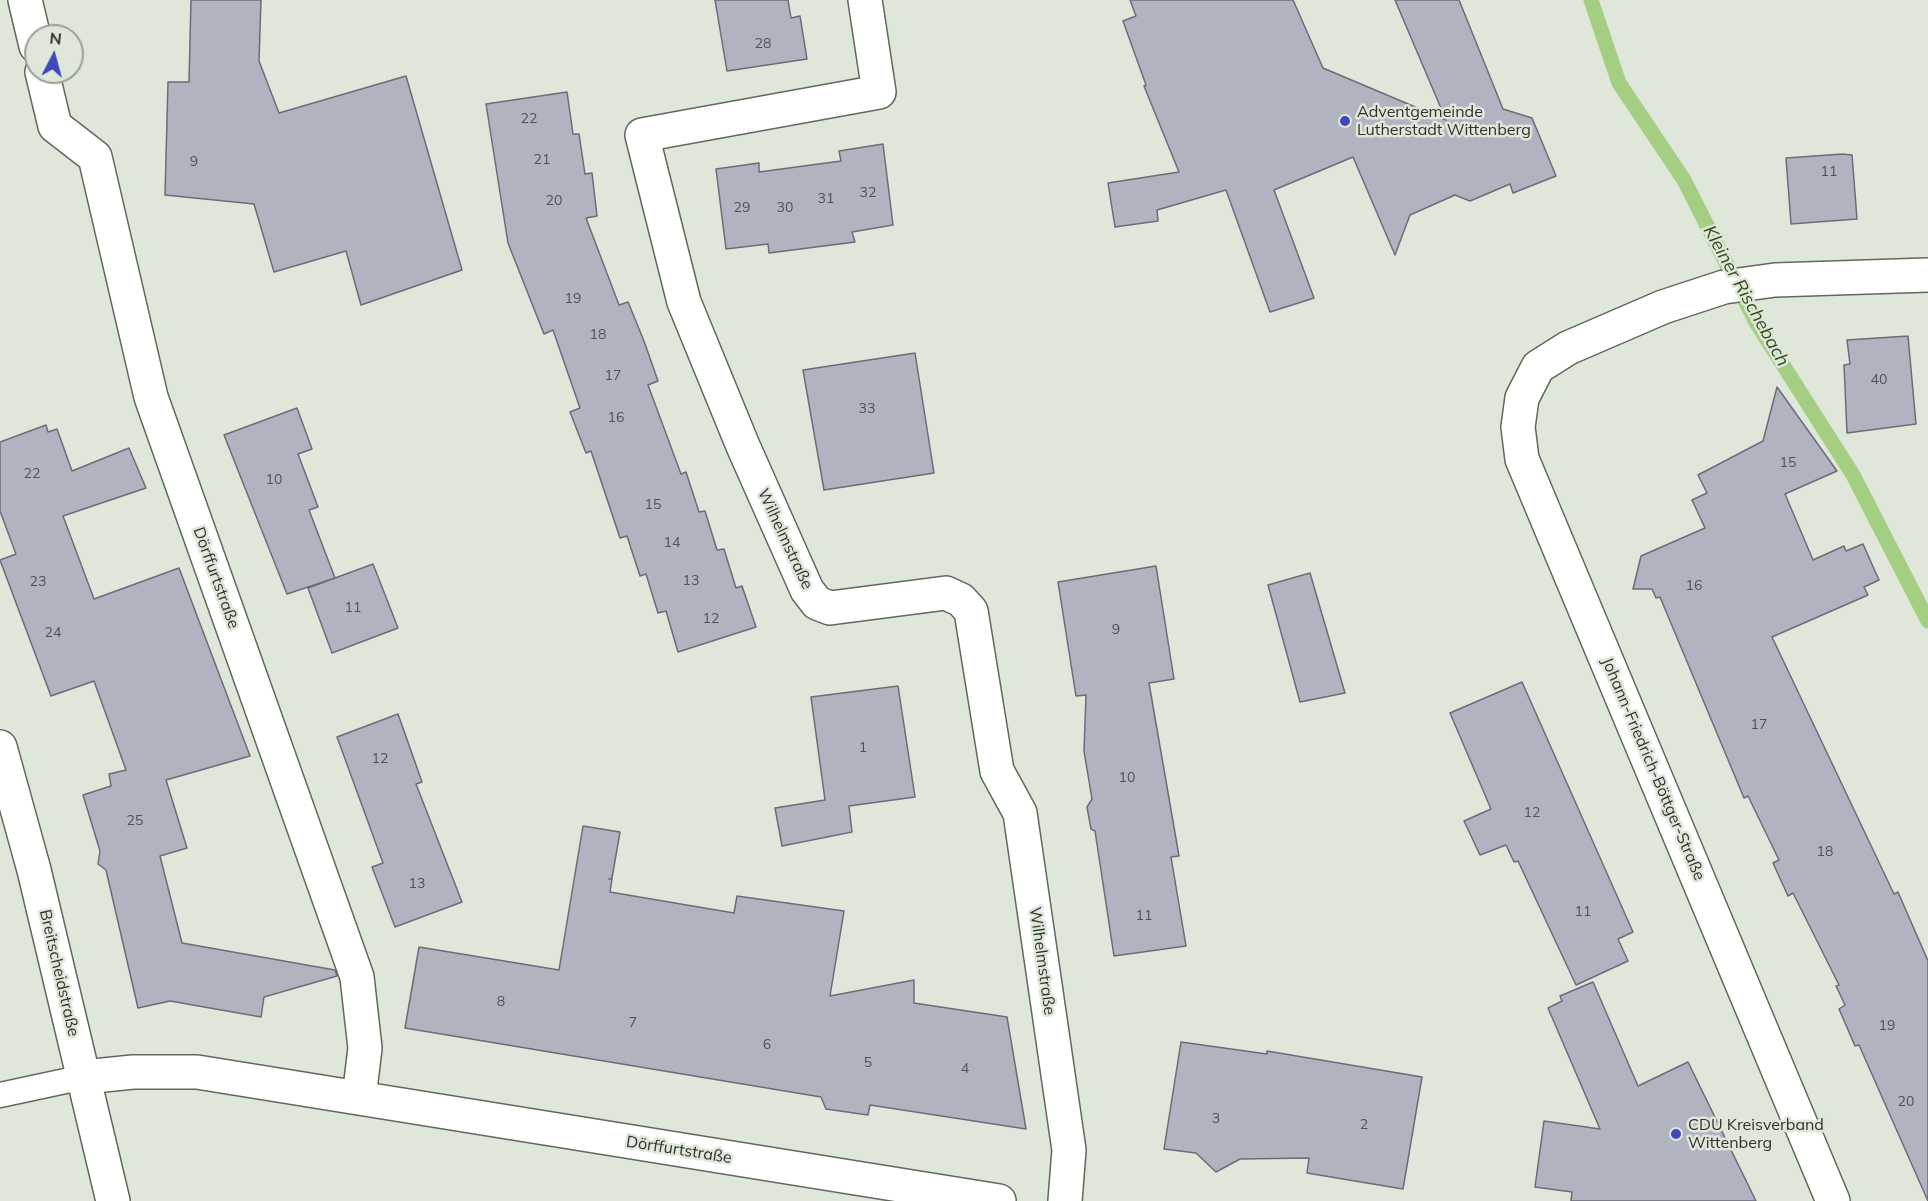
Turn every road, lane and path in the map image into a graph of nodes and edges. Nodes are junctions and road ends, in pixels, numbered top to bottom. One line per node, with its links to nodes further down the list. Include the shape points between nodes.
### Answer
1 (25, 0): 3 (street)
2 (865, 0): 12 (street, Wilhelmstraße, via 879,92 642,135 684,302 807,590 817,603 830,608 946,593 961,600 971,611 997,771 1020,813 1069,1150)
3 (31, 24)
4 (45, 84): 9 (street, Dörffurtstraße, via 55,126 94,157 151,397 357,977 365,1048)
5 (1928, 275): 13 (street, Johann-Friedrich-Böttger-Straße, via 1775,280 1724,287 1664,307 1568,348 1538,367 1522,398 1518,427 1522,459)
6 (0, 747): 7 (street, Breitscheidstraße)
7 (84, 1077): 8 (lane); 9 (street, Dörffurtstraße, via 197,1072); 10 (street, Breitscheidstraße)
8 (0, 1095)
9 (359, 1098): 11 (street, Dörffurtstraße)
10 (112, 1201)
11 (999, 1201)
12 (1065, 1201)
13 (1833, 1201)

